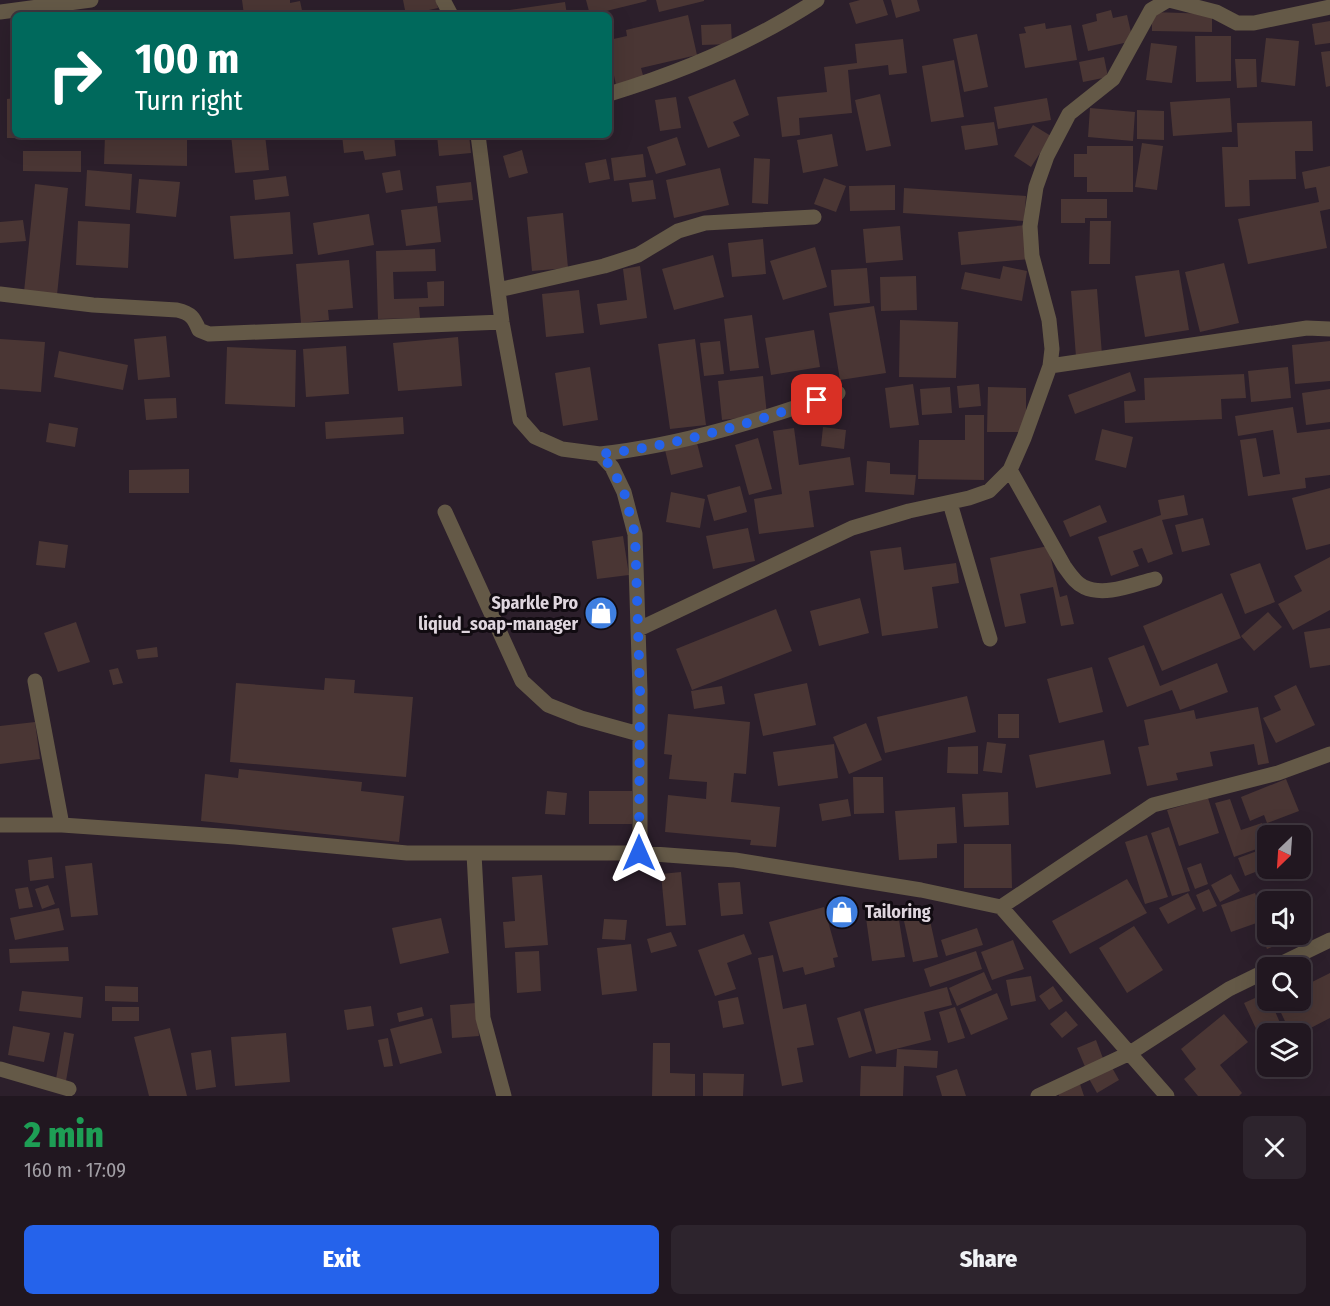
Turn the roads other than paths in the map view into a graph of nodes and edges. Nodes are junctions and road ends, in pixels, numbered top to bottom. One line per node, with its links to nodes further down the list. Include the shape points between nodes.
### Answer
1 (91, 0): 5 (street)
2 (816, 0): 6 (street, via 760,35 718,55)
3 (1168, 0): 4 (street, via 1216,12 1237,23); 13 (street, via 1151,10 1113,79 1069,114 1036,187 1030,226 1032,256 1049,320)
4 (1330, 7)
5 (0, 12)
6 (612, 93)
7 (478, 138): 9 (street)
8 (814, 217): 9 (street, via 705,223 678,231 627,259)
9 (498, 290): 11 (street)
10 (0, 294): 11 (street, via 177,310 188,313 199,330 209,334)
11 (502, 322): 15 (street, via 520,420 535,437 562,449)
12 (1330, 329): 13 (street, via 1307,328)
13 (1050, 366): 16 (street)
14 (838, 393): 15 (street, via 717,432)
15 (600, 454): 20 (street, via 624,492 635,534)
16 (1010, 470): 17 (street, via 989,490); 19 (street, via 1064,566 1084,587 1100,592)
17 (950, 502): 20 (street, via 852,528); 21 (street)
18 (446, 512): 23 (street, via 522,681 548,705)
19 (1155, 579)
20 (639, 629): 23 (street)
21 (990, 639)
22 (35, 681): 26 (street)
23 (639, 734): 27 (street)
24 (1330, 754): 29 (street, via 1278,773 1153,805)
25 (0, 825): 26 (street)
26 (62, 825): 28 (street, via 357,850)
27 (639, 853): 28 (street); 29 (street, via 735,860)
28 (474, 854): 36 (street, via 483,1018)
29 (1001, 907): 33 (street)
30 (1330, 939): 31 (street)
31 (1294, 957)
32 (1257, 975): 33 (street)
33 (1130, 1053): 37 (street); 38 (street)
34 (0, 1069): 35 (street)
35 (69, 1089)
36 (504, 1096)
37 (1038, 1096)
38 (1167, 1096)

